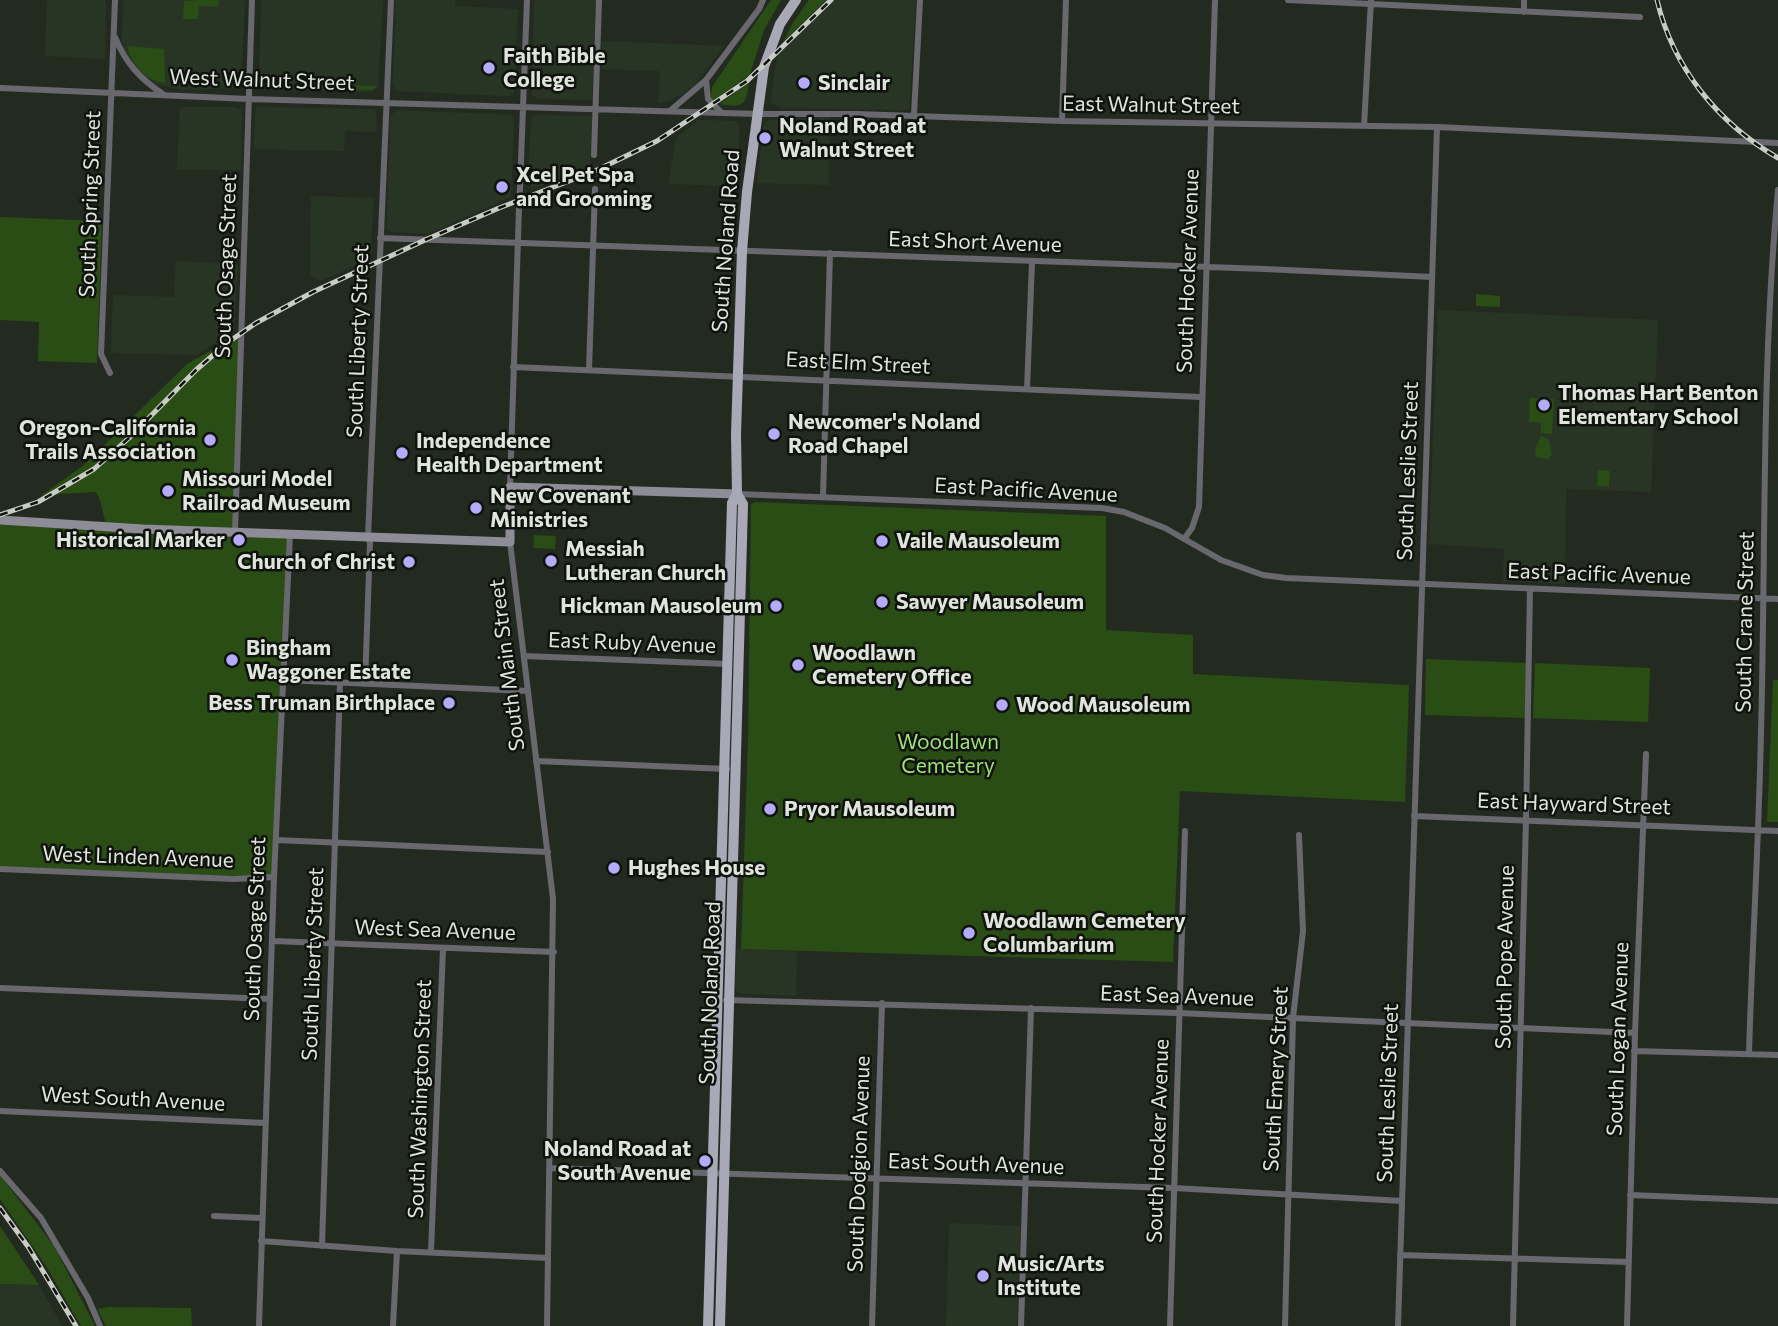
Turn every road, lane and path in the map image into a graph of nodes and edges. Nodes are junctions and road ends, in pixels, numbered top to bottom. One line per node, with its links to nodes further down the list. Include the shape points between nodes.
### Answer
1 (115, 0): 16 (street, South Spring Street)
2 (252, 0): 21 (street, South Osage Street)
3 (391, 0): 22 (street, South Liberty Street)
4 (527, 0): 23 (street, South Main Street)
5 (599, 0): 24 (street)
6 (763, 0): 17 (street)
7 (796, 0): 27 (main road, South Noland Road, via 768,52)
8 (920, 0): 28 (street)
9 (1066, 0): 29 (street)
10 (1215, 0): 30 (street, South Hocker Avenue)
11 (1288, 0): 13 (street)
12 (1524, 0): 14 (street)
13 (1371, 2): 14 (street); 31 (street)
14 (1524, 12): 15 (street)
15 (1640, 17)
16 (113, 34): 19 (street, South Spring Street); 20 (street, via 133,69)
17 (706, 80): 25 (street); 26 (street, via 708,99)
18 (0, 88): 19 (street, West Walnut Street)
19 (112, 93): 20 (street, West Walnut Street); 47 (street, South Spring Street, via 102,354)
20 (165, 95): 21 (street, West Walnut Street)
21 (249, 99): 22 (street, West Walnut Street); 56 (street, South Osage Street)
22 (387, 102): 23 (street, West Walnut Street); 37 (street, South Liberty Street)
23 (524, 106): 24 (street, East Walnut Street); 38 (street, South Main Street, bridge)
24 (596, 108): 25 (street, East Walnut Street); 34 (street)
25 (670, 110): 26 (street, East Walnut Street)
26 (721, 112): 27 (street, East Walnut Street)
27 (757, 114): 28 (street, East Walnut Street); 40 (main road, South Noland Road)
28 (914, 115): 29 (street, East Walnut Street)
29 (1062, 121): 30 (street, East Walnut Street)
30 (1211, 124): 31 (street, East Walnut Street); 43 (street, South Hocker Avenue)
31 (1364, 126): 32 (street, East Walnut Street)
32 (1437, 127): 33 (street, East Walnut Street); 44 (street, South Leslie Street)
33 (1778, 143)
34 (594, 155)
35 (595, 188): 39 (street)
36 (1778, 190): 63 (street, South Crane Street)
37 (380, 237): 38 (street, East Short Avenue); 58 (street, South Liberty Street)
38 (518, 241): 39 (street, East Short Avenue); 45 (street, South Main Street)
39 (592, 244): 40 (street, East Short Avenue); 46 (street)
40 (742, 251): 41 (street, East Short Avenue); 48 (main road, South Noland Road)
41 (831, 253): 42 (street, East Short Avenue); 49 (street)
42 (1032, 262): 43 (street, East Short Avenue); 50 (street)
43 (1206, 268): 44 (street, East Short Avenue); 51 (street, South Hocker Avenue)
44 (1432, 277): 61 (street, South Leslie Street)
45 (513, 367): 46 (street, East Elm Street); 52 (street, South Main Street)
46 (589, 369): 48 (street, East Elm Street)
47 (110, 373)
48 (738, 375): 49 (street, East Elm Street); 53 (main road, South Noland Road)
49 (827, 379): 50 (street, East Elm Street); 54 (street)
50 (1027, 388): 51 (street, East Elm Street)
51 (1201, 397): 59 (street, South Hocker Avenue, via 1199,507)
52 (510, 487): 53 (street, East Pacific Avenue); 60 (street, South Main Street)
53 (737, 494): 54 (street, East Pacific Avenue); 66 (main road, South Noland Road, via 732,503); 67 (main road, South Noland Road, via 743,504)
54 (823, 497): 59 (street, East Pacific Avenue, via 1102,509 1124,512)
55 (0, 520): 56 (street)
56 (235, 532): 57 (street)
57 (290, 534): 58 (street); 68 (street, South Osage Street)
58 (368, 537): 60 (street); 70 (street, South Liberty Street)
59 (1184, 539): 61 (street, East Pacific Avenue, via 1221,560 1263,575)
60 (510, 541): 65 (street, South Main Street)
61 (1422, 584): 62 (street, East Pacific Avenue); 75 (street, South Leslie Street)
62 (1530, 589): 63 (street, East Pacific Avenue); 76 (street, South Pope Avenue)
63 (1762, 598): 64 (street, East Pacific Avenue); 78 (street, South Crane Street)
64 (1778, 599)
65 (524, 656): 66 (street, East Ruby Avenue); 71 (street, South Main Street)
66 (726, 664): 67 (street, East Ruby Avenue); 74 (main road, South Noland Road)
67 (740, 664): 74 (main road, South Noland Road)
68 (284, 680): 69 (street); 82 (street, South Osage Street)
69 (340, 683): 70 (street); 83 (street, South Liberty Street)
70 (365, 684): 71 (street)
71 (528, 691): 73 (street, South Main Street)
72 (1646, 754): 77 (street, South Logan Avenue)
73 (537, 761): 74 (street); 84 (street, South Main Street)
74 (730, 769): 93 (main road, South Noland Road); 94 (main road, South Noland Road)
75 (1414, 816): 76 (street, East Hayward Street); 99 (street, South Leslie Street)
76 (1526, 819): 77 (street, East Hayward Street); 100 (street, South Pope Avenue)
77 (1645, 824): 78 (street, East Hayward Street); 101 (street, South Logan Avenue)
78 (1756, 830): 80 (street, East Hayward Street); 103 (street, South Crane Street)
79 (1185, 831): 97 (street, South Hocker Avenue)
80 (1778, 831)
81 (1299, 835): 98 (street, South Emery Street, via 1303,931)
82 (276, 840): 83 (street); 86 (street, South Osage Street)
83 (334, 843): 84 (street); 88 (street, South Liberty Street)
84 (548, 852): 90 (street, South Main Street)
85 (0, 869): 86 (street, West Linden Avenue)
86 (274, 877): 87 (street, South Osage Street)
87 (273, 941): 88 (street, West Sea Avenue); 92 (street, South Osage Street)
88 (331, 943): 89 (street, West Sea Avenue); 121 (street, South Liberty Street)
89 (443, 948): 90 (street, West Sea Avenue); 123 (street, South Washington Street)
90 (554, 952): 107 (street, South Main Street)
91 (0, 988): 92 (street)
92 (270, 999): 106 (street, South Osage Street)
93 (718, 1000): 94 (street, East Sea Avenue); 109 (main road, South Noland Road)
94 (729, 1000): 95 (street, East Sea Avenue); 110 (main road, South Noland Road)
95 (882, 1003): 96 (street, East Sea Avenue); 111 (street, South Dodgion Avenue)
96 (1031, 1008): 97 (street, East Sea Avenue); 112 (street)
97 (1178, 1013): 98 (street, East Sea Avenue); 113 (street, South Hocker Avenue)
98 (1293, 1018): 99 (street, East Sea Avenue); 114 (street, South Emery Street)
99 (1407, 1022): 100 (street, East Sea Avenue); 116 (street, South Leslie Street)
100 (1521, 1028): 101 (street, East Sea Avenue); 126 (street, South Pope Avenue)
101 (1635, 1033): 102 (street, South Logan Avenue)
102 (1634, 1051): 103 (street); 115 (street, South Logan Avenue)
103 (1749, 1055): 104 (street)
104 (1778, 1055)
105 (0, 1111): 106 (street, West South Avenue)
106 (264, 1123): 119 (street, South Osage Street)
107 (549, 1168): 109 (street, East South Avenue); 125 (street, South Main Street)
108 (0, 1171): 128 (street, via 41,1218)
109 (713, 1174): 110 (street, East South Avenue); 132 (main road, South Noland Road)
110 (724, 1175): 111 (street, East South Avenue); 133 (main road, South Noland Road)
111 (877, 1179): 112 (street, East South Avenue); 134 (street, South Dodgion Avenue)
112 (1025, 1183): 113 (street, East South Avenue); 135 (street)
113 (1174, 1188): 114 (street, East South Avenue); 136 (street, South Hocker Avenue)
114 (1288, 1195): 116 (street, East South Avenue); 137 (street, South Emery Street)
115 (1630, 1195): 117 (street); 127 (street, South Logan Avenue)
116 (1402, 1201): 124 (street, South Leslie Street)
117 (1778, 1201)
118 (214, 1216): 119 (street)
119 (261, 1218): 120 (street, South Osage Street)
120 (261, 1241): 121 (street); 129 (street, South Osage Street)
121 (323, 1246): 122 (street)
122 (397, 1251): 123 (street); 130 (street)
123 (431, 1252): 125 (street)
124 (1400, 1255): 126 (street); 138 (street, South Leslie Street)
125 (548, 1258): 131 (street, South Main Street)
126 (1516, 1258): 127 (street); 139 (street, South Pope Avenue)
127 (1629, 1262): 140 (street, South Logan Avenue)
128 (100, 1326)
129 (259, 1326)
130 (393, 1326)
131 (547, 1326)
132 (708, 1326)
133 (720, 1326)
134 (872, 1326)
135 (1021, 1326)
136 (1170, 1326)
137 (1285, 1326)
138 (1398, 1326)
139 (1513, 1326)
140 (1627, 1326)

